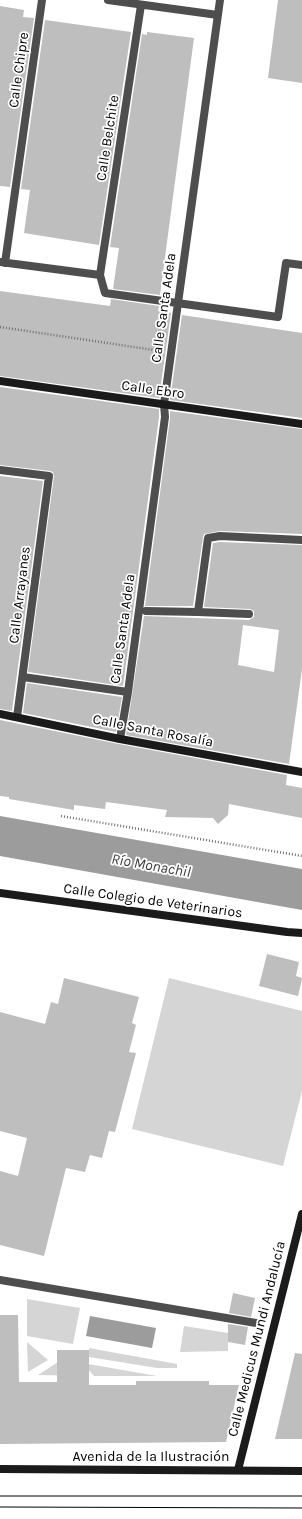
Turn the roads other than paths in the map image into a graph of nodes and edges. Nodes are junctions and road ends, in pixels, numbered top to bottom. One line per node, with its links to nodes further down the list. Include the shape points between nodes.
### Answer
1 (42, 0): 6 (street, Calle Chipre)
2 (108, 0): 4 (street)
3 (220, 0): 5 (street, Calle Santa Adela)
4 (141, 5): 5 (street); 8 (street, Calle Belchite)
5 (218, 15): 9 (street, Calle Santa Adela)
6 (3, 262): 8 (street)
7 (302, 265): 9 (street, via 286,263 278,317)
8 (100, 275): 9 (street, via 105,293)
9 (178, 303): 11 (street, Calle Santa Adela)
10 (0, 381): 11 (street, Calle Ebro)
11 (164, 404): 12 (street, Calle Ebro); 19 (street, Calle Santa Adela, via 165,417)
12 (302, 424)
13 (0, 470): 18 (street, Calle Arrayanes, via 49,476)
14 (302, 540): 16 (street, via 220,536 208,538)
15 (146, 611): 16 (street)
16 (198, 612): 17 (street)
17 (249, 614)
18 (23, 677): 19 (street); 21 (street, Calle Arrayanes)
19 (128, 692): 22 (street, Calle Santa Adela)
20 (0, 714): 21 (street, Calle Santa Rosalía)
21 (18, 717): 22 (street, Calle Santa Rosalía)
22 (120, 739): 24 (street, Calle Santa Rosalía)
23 (302, 769): 24 (street)
24 (302, 772)
25 (0, 893): 26 (street, Calle Colegio de Veterinarios)
26 (302, 933)
27 (302, 1214): 31 (street, Calle Medicus Mundi Andalucía)
28 (0, 1280): 29 (street)
29 (256, 1323)
30 (0, 1469): 31 (street, Avenida de la Ilustración)
31 (238, 1470): 32 (street, Avenida de la Ilustración)
32 (302, 1471)

